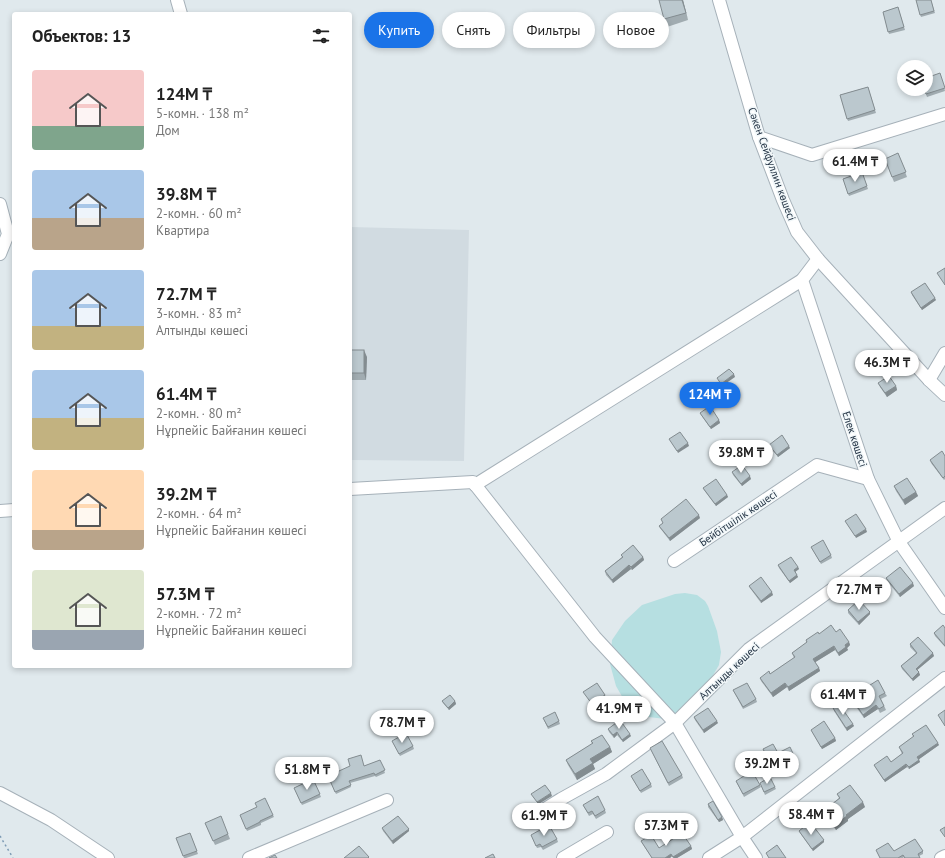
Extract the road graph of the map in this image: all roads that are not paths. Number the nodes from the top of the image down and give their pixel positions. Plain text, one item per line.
1 (177, 0) edge
2 (719, 0) edge
3 (180, 12) edge
4 (945, 114) edge
5 (759, 137) junction
6 (0, 204) edge
7 (0, 254) edge
8 (818, 259) junction
9 (802, 280) junction
10 (945, 353) edge
11 (929, 380) junction
12 (945, 395) edge
13 (868, 479) junction
14 (475, 485) junction
15 (352, 489) edge
16 (945, 508) edge
17 (12, 510) edge
18 (0, 511) edge
19 (899, 542) junction
20 (674, 561) dead end
21 (945, 608) edge
22 (945, 678) edge
23 (674, 723) junction
24 (0, 793) edge
25 (387, 800) dead end
26 (532, 817) dead end
27 (607, 832) dead end
28 (742, 836) junction
29 (945, 856) edge
30 (108, 858) edge
31 (249, 858) edge
32 (563, 858) edge
33 (709, 858) edge
34 (756, 858) edge
35 (941, 858) edge

1 - 3 street
2 - 5 street, Сәкен Сейфуллин көшесі
4 - 5 street
5 - 8 street, Сәкен Сейфуллин көшесі
6 - 7 street
8 - 9 street
8 - 11 street, Сәкен Сейфуллин көшесі
9 - 13 street, Елек көшесі
9 - 14 street
10 - 11 street
11 - 12 street, Сәкен Сейфуллин көшесі
13 - 19 street, Елек көшесі
13 - 20 street, Бейбітшілік көшесі
14 - 15 street
14 - 23 street
16 - 19 street, Алтынды көшесі
17 - 18 street
19 - 21 street, Елек көшесі
19 - 23 street, Алтынды көшесі
22 - 28 street
23 - 26 street, Алтынды көшесі
23 - 28 street
24 - 30 street
25 - 31 street
27 - 32 street
28 - 33 street
28 - 34 street
29 - 35 street

